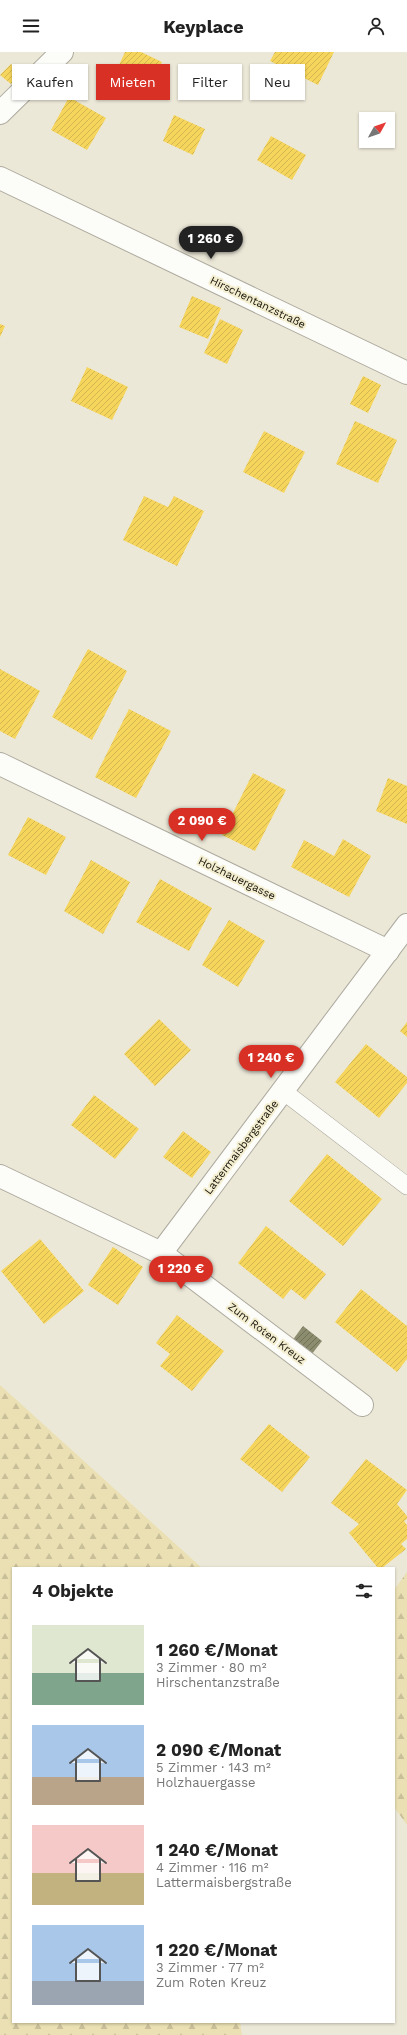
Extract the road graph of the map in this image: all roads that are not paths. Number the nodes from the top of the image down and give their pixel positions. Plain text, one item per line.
1 (62, 52) edge
2 (0, 113) edge
3 (0, 178) edge
4 (407, 373) edge
5 (0, 764) edge
6 (407, 925) edge
7 (388, 951) junction
8 (283, 1091) junction
9 (0, 1176) edge
10 (407, 1186) edge
11 (161, 1253) junction
12 (362, 1405) dead end

1 - 2 street
3 - 4 street, Hirschentanzstraße
5 - 7 street, Holzhauergasse
6 - 7 street, Lattermaisbergstraße
7 - 8 street, Lattermaisbergstraße
8 - 10 lane
8 - 11 street, Lattermaisbergstraße
9 - 11 street, Zum Roten Kreuz
11 - 12 street, Zum Roten Kreuz

